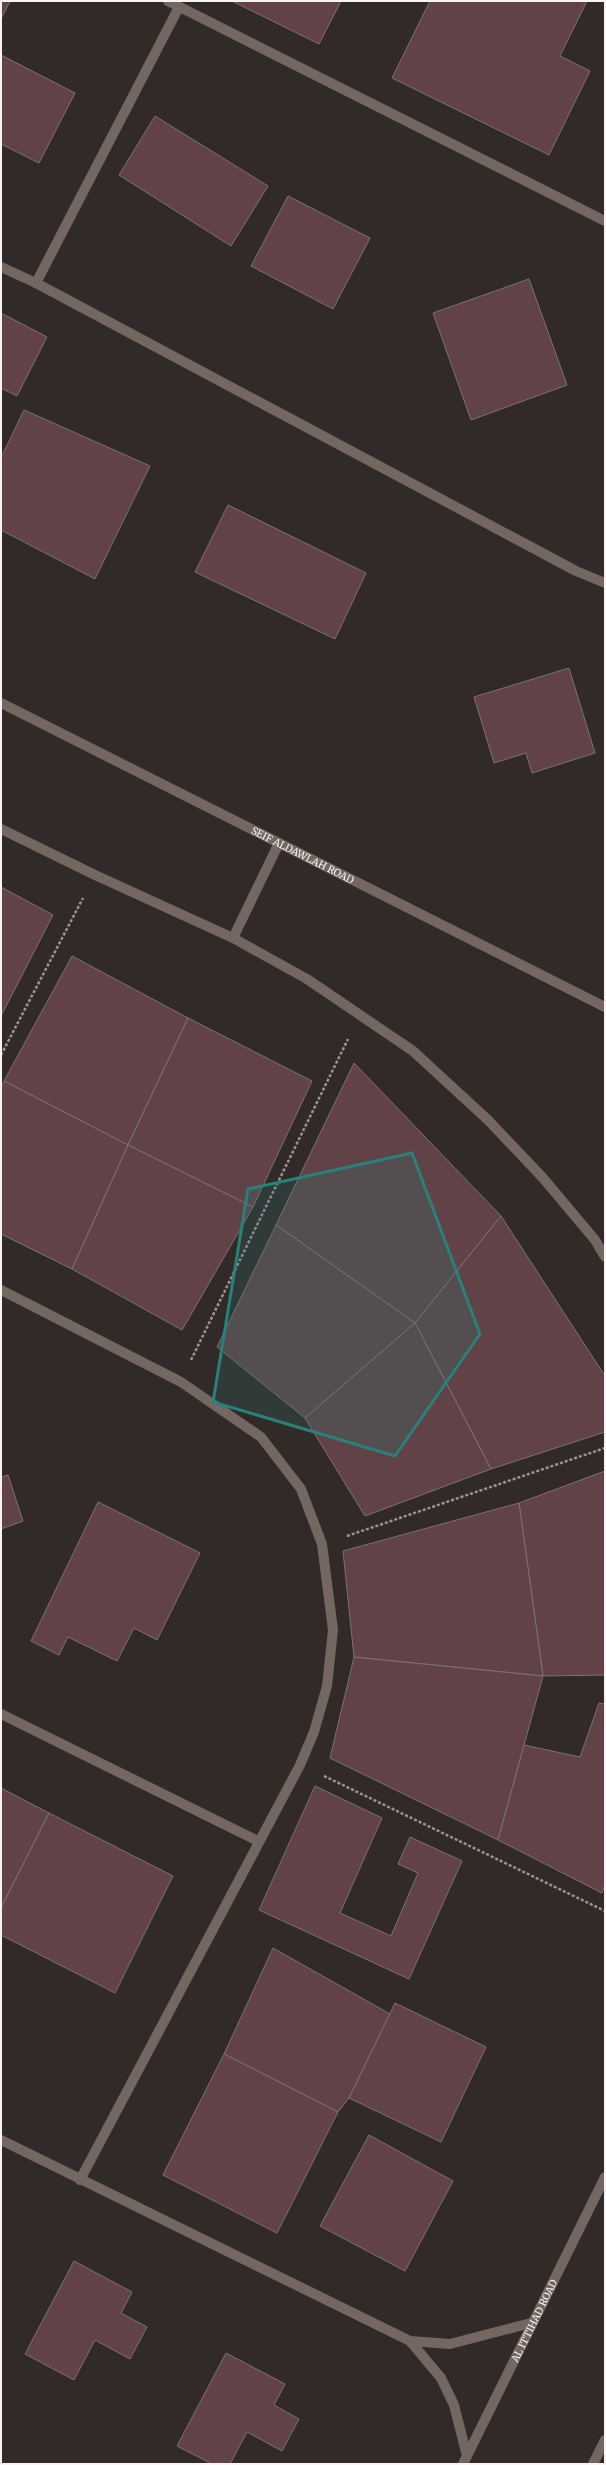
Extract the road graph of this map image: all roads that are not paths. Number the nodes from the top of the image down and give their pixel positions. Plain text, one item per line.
1 (168, 1) edge
2 (179, 7) junction
3 (605, 221) edge
4 (1, 267) edge
5 (36, 283) junction
6 (605, 584) edge
7 (1, 703) edge
8 (1, 829) edge
9 (280, 843) junction
10 (233, 938) junction
11 (605, 1007) edge
12 (605, 1257) edge
13 (1, 1290) edge
14 (1, 1714) edge
15 (258, 1841) junction
16 (1, 2140) edge
17 (605, 2177) edge
18 (80, 2180) junction
19 (531, 2323) junction
20 (410, 2341) junction
21 (605, 2440) edge
22 (465, 2460) edge
23 (593, 2464) edge

1 - 2 street
2 - 3 street
2 - 5 street
4 - 5 street
5 - 6 street
7 - 9 street, SEIF ALDAWLAH ROAD
8 - 10 street
9 - 10 street
9 - 11 street, SEIF ALDAWLAH ROAD
10 - 12 street
13 - 15 street
14 - 15 street
15 - 18 street
16 - 18 street
17 - 19 street, AL ITTIHAD ROAD
18 - 20 street
19 - 20 street
19 - 22 street, AL ITTIHAD ROAD
20 - 22 street
21 - 23 street

